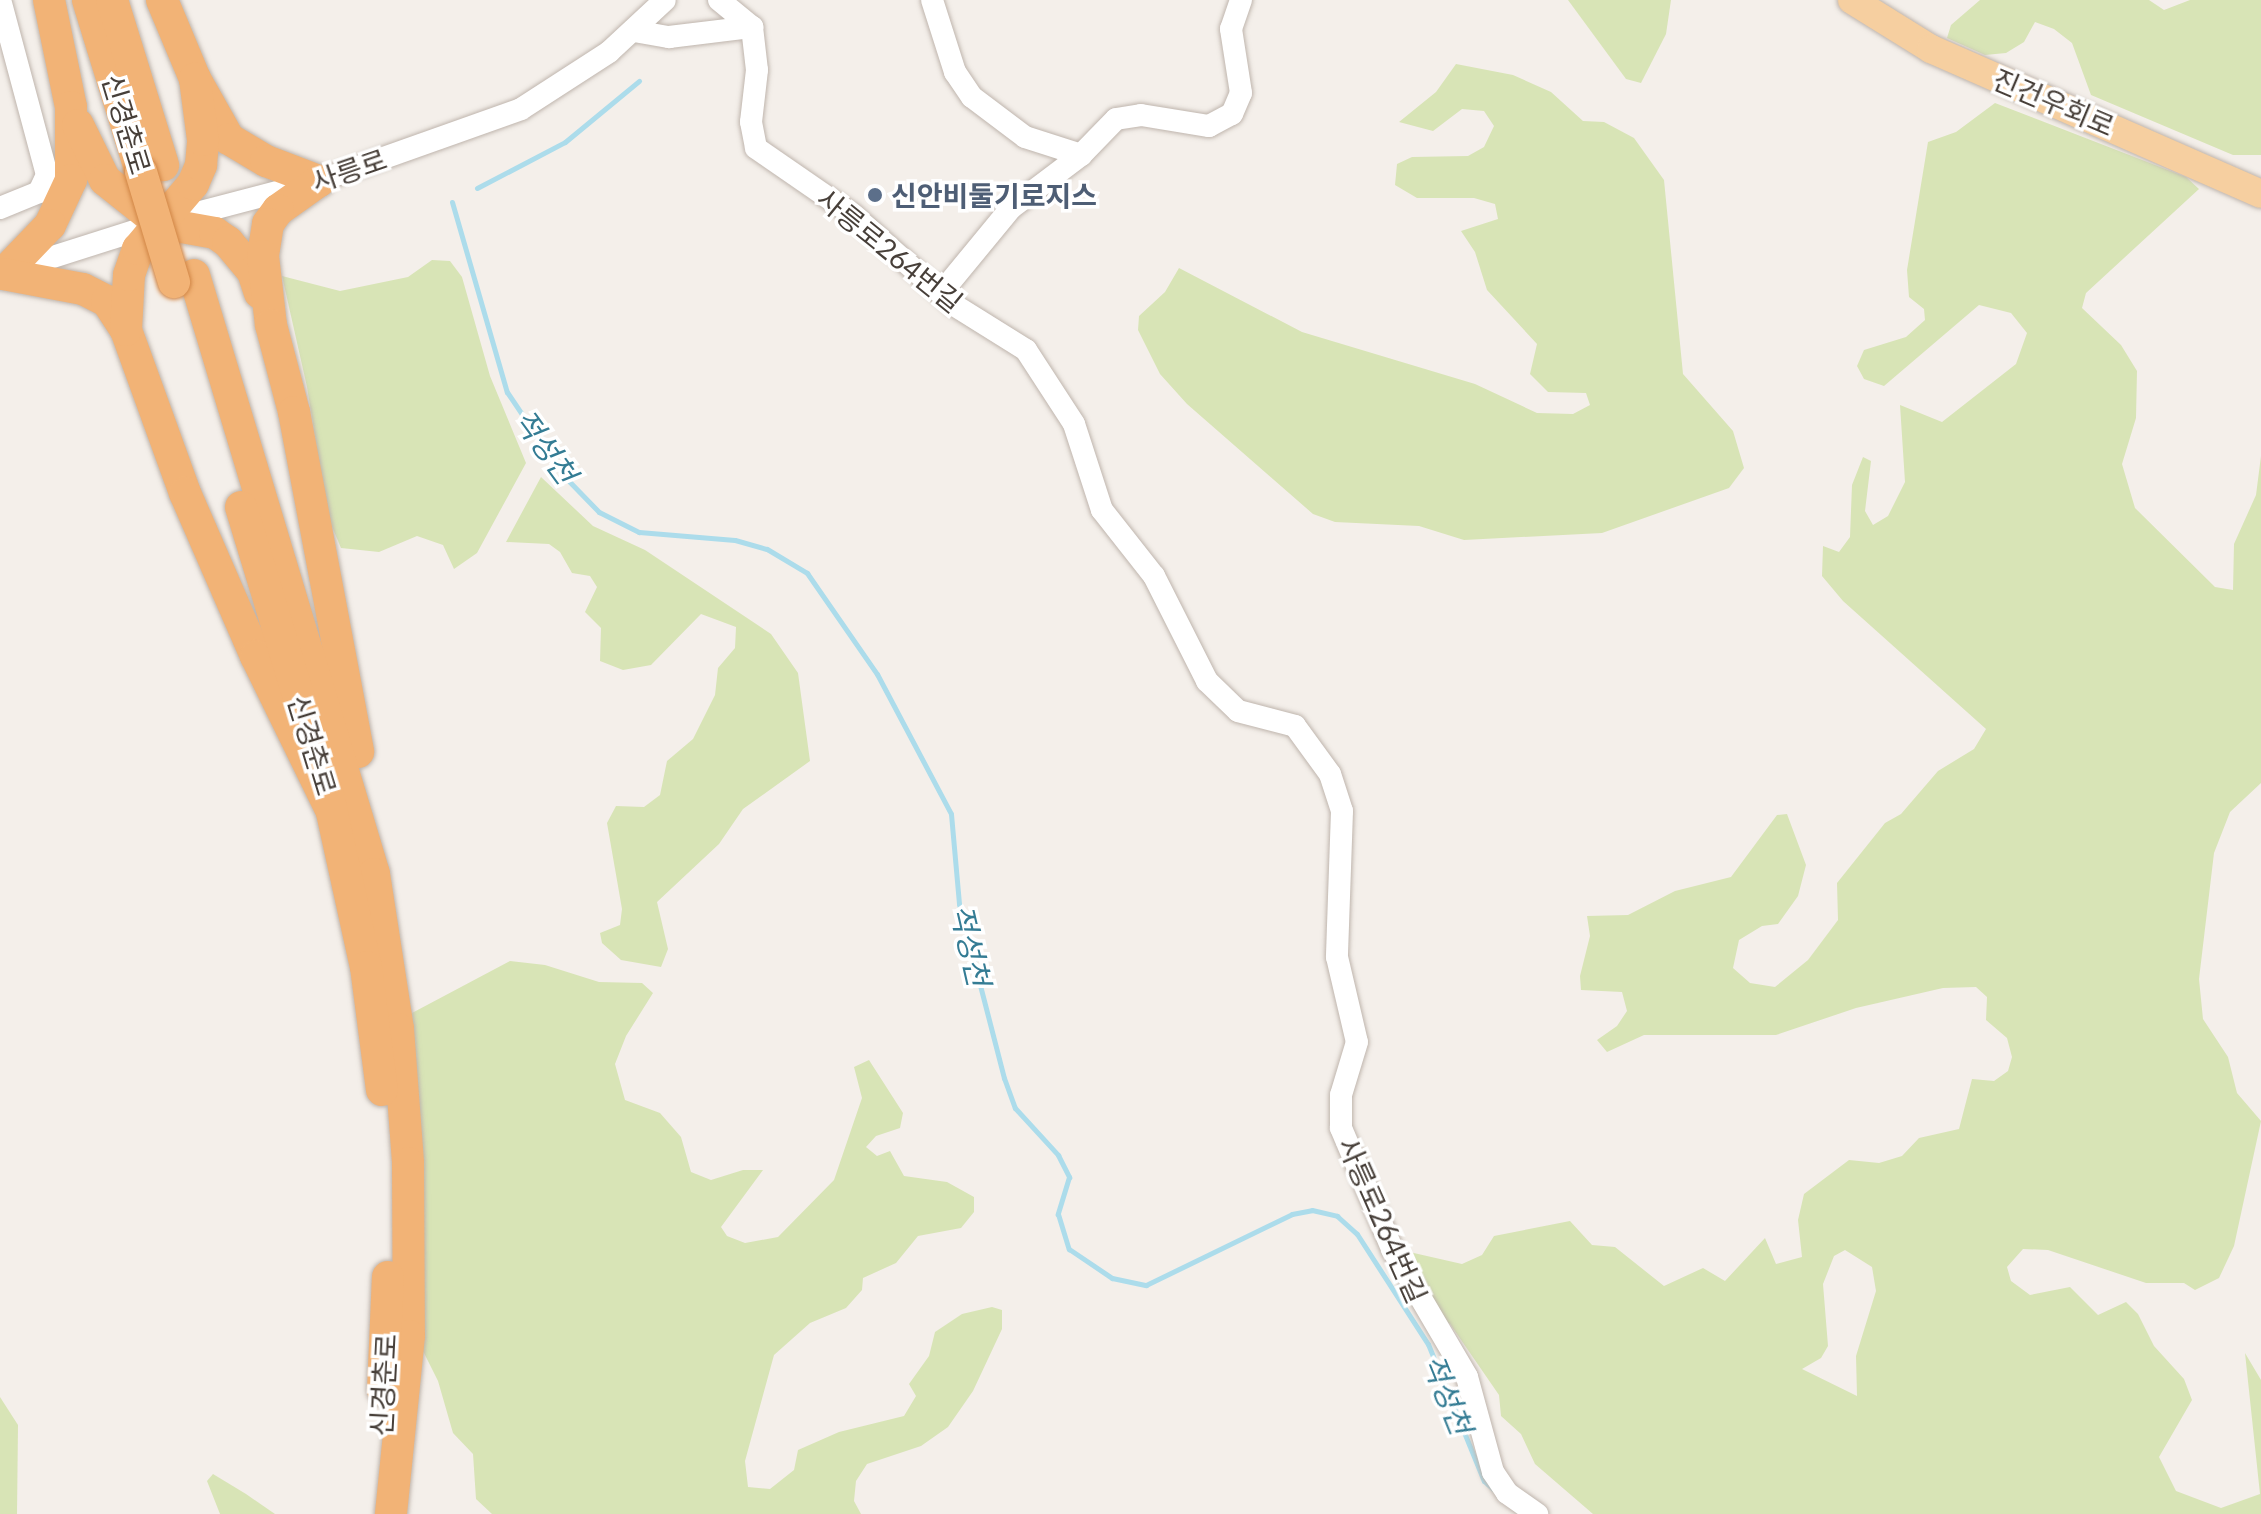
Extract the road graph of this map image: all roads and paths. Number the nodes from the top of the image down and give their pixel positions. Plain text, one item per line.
1 (0, 0) edge
2 (49, 0) edge
3 (88, 0) edge
4 (112, 0) edge
5 (162, 0) edge
6 (665, 0) edge
7 (719, 0) edge
8 (932, 0) edge
9 (1241, 0) edge
10 (1852, 0) edge
11 (752, 27) junction
12 (634, 31) junction
13 (195, 79) junction
14 (71, 107) junction
15 (1081, 155) junction
16 (152, 169) junction
17 (319, 181) junction
18 (2261, 194) edge
19 (0, 208) edge
20 (159, 223) junction
21 (1, 274) edge
22 (184, 278) junction
23 (941, 293) junction
24 (271, 325) junction
25 (126, 330) junction
26 (336, 818) junction
27 (374, 874) junction
28 (371, 1514) edge
29 (391, 1514) edge
30 (1537, 1514) edge

1 - 19 street
2 - 14 highway
3 - 16 highway, 신경춘로
4 - 16 highway, 신경춘로
5 - 13 highway
6 - 12 street, 사릉로
7 - 11 street
8 - 15 street
9 - 15 street
10 - 18 main road, 진건우회로
11 - 12 street
11 - 23 street, 사릉로264번길
12 - 17 street, 사릉로
13 - 17 highway
13 - 20 highway
14 - 20 highway
14 - 21 highway
15 - 23 street
16 - 22 highway, 신경춘로
17 - 20 street, 사릉로
17 - 24 highway
20 - 21 street, 사릉로
20 - 24 highway
20 - 25 highway
21 - 25 highway
22 - 26 highway, 신경춘로
22 - 27 highway, 신경춘로
23 - 30 street, 사릉로264번길
24 - 27 highway
25 - 26 highway
26 - 28 highway, 신경춘로
27 - 29 highway, 신경춘로

